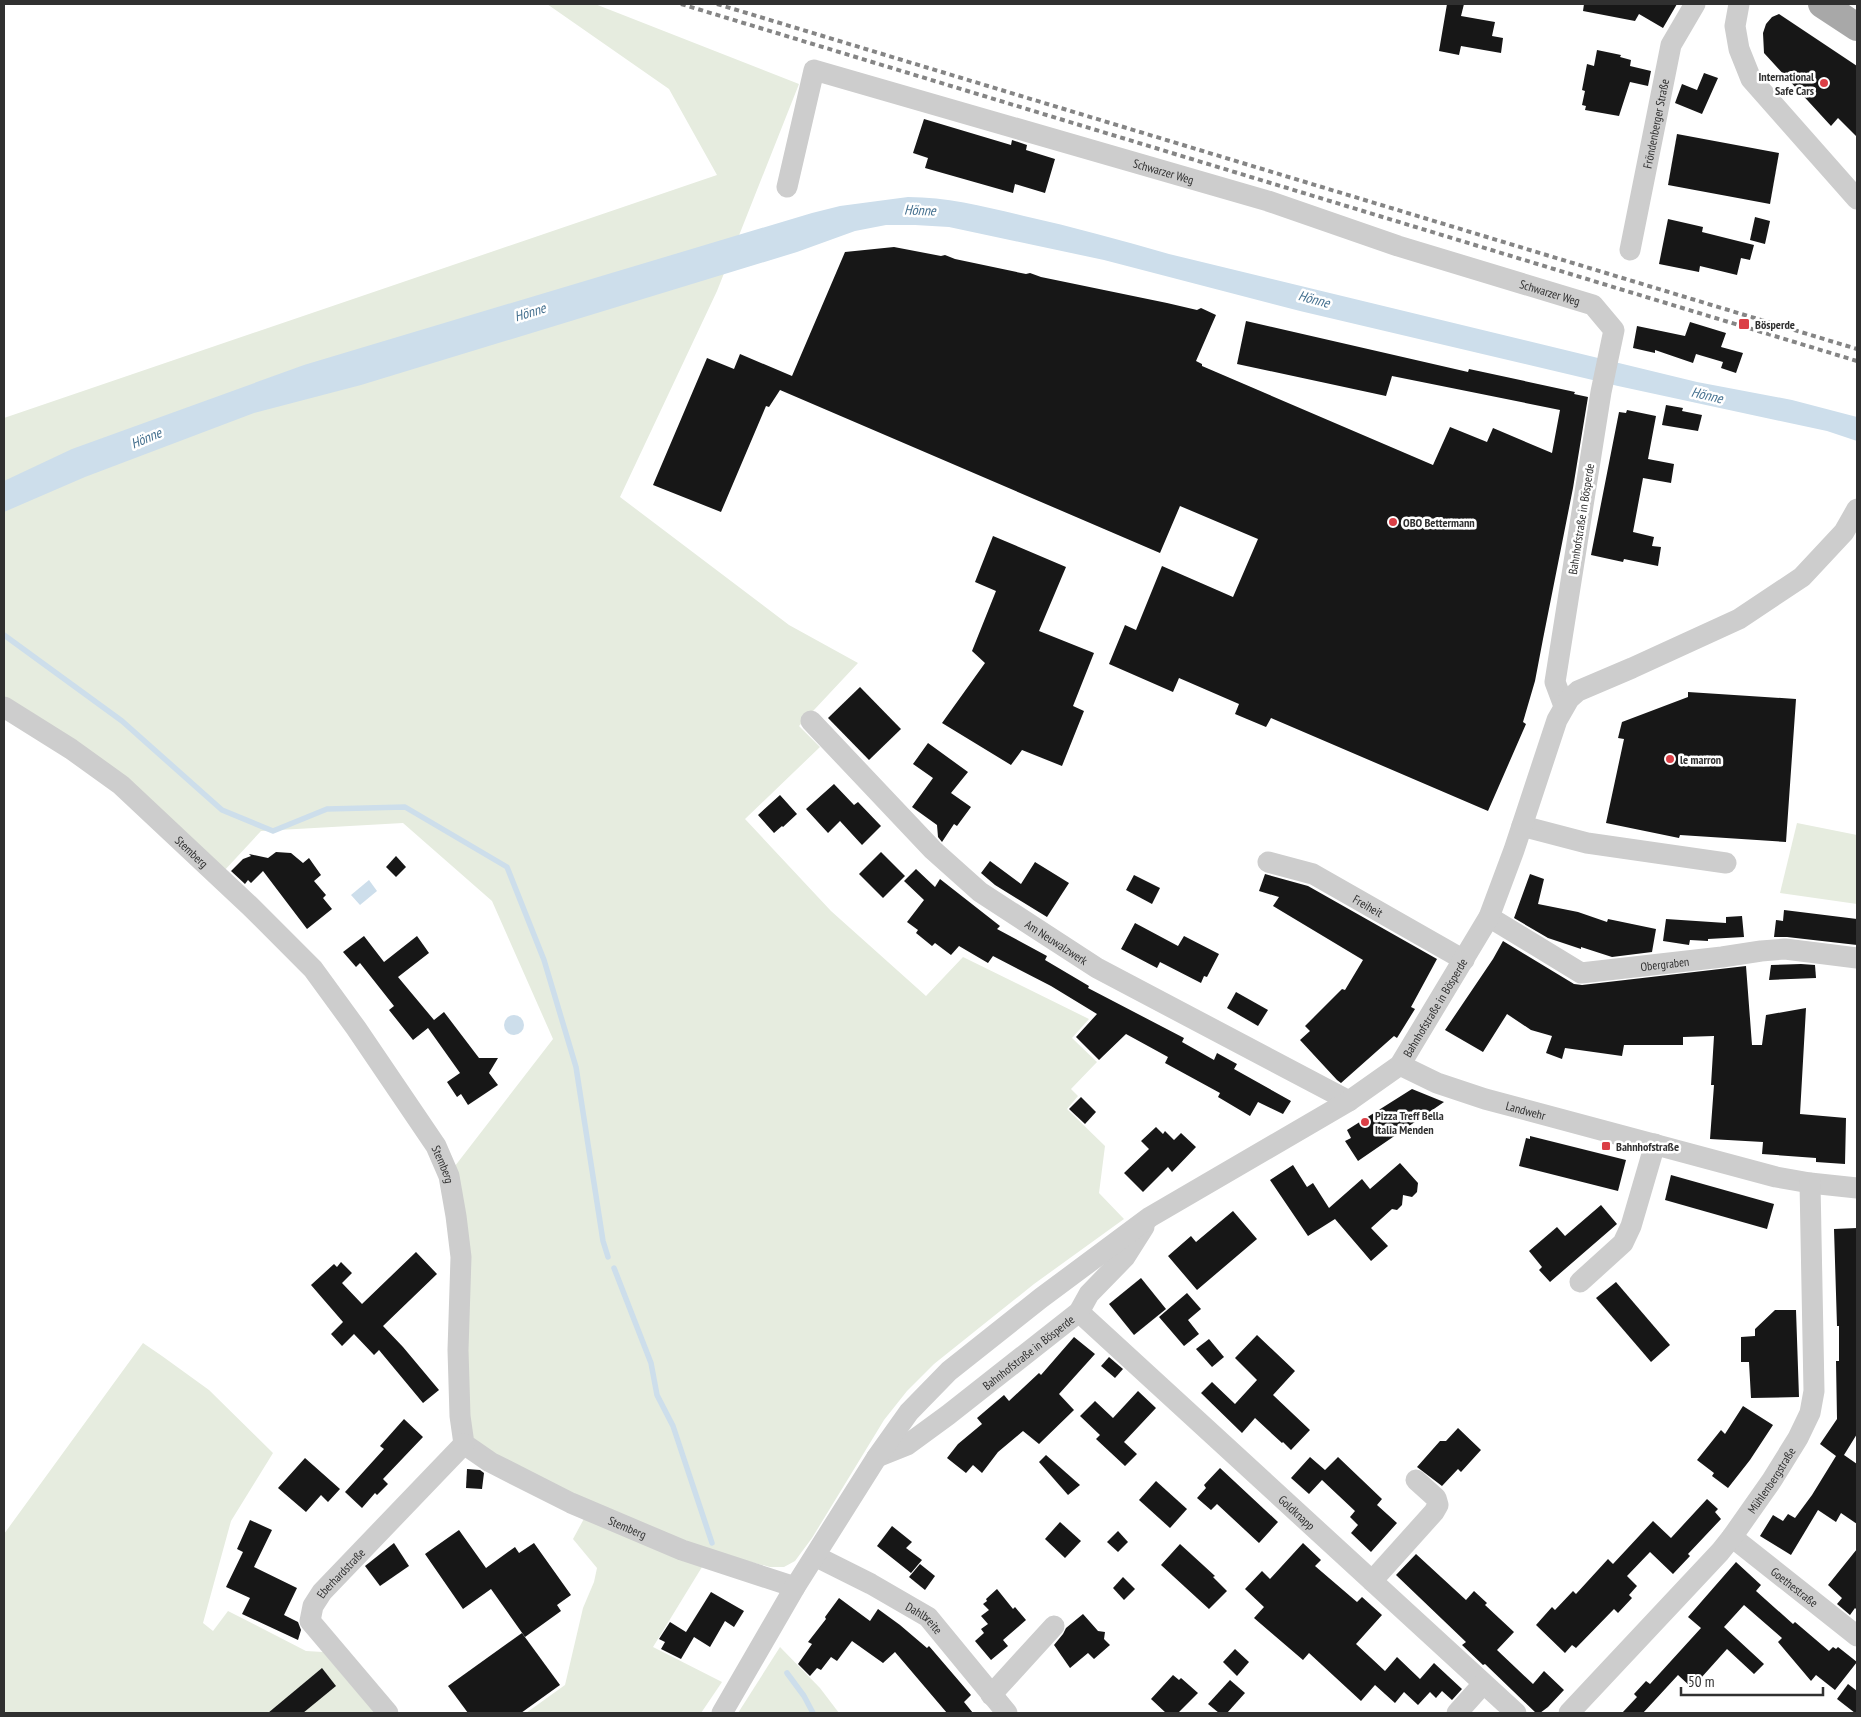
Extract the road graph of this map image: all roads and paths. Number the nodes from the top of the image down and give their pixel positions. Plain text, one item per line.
1 (1696, 4) edge
2 (1739, 4) edge
3 (1822, 4) edge
4 (1857, 26) edge
5 (787, 187) dead end
6 (1857, 200) edge
7 (1630, 250) dead end
8 (1614, 330) joint
9 (1857, 509) edge
10 (1564, 706) junction
11 (4, 707) edge
12 (811, 721) dead end
13 (1522, 826) junction
14 (1268, 862) dead end
15 (1726, 863) dead end
16 (1489, 917) junction
17 (1857, 958) edge
18 (1464, 960) junction
19 (1400, 1065) junction
20 (1349, 1101) junction
21 (1655, 1144) junction
22 (1810, 1183) junction
23 (1857, 1188) edge
24 (1150, 1217) junction
25 (1580, 1282) dead end
26 (1079, 1312) junction
27 (464, 1444) junction
28 (877, 1457) junction
29 (1416, 1480) dead end
30 (1732, 1537) junction
31 (816, 1556) junction
32 (1372, 1581) junction
33 (795, 1587) junction
34 (1054, 1626) dead end
35 (1857, 1636) edge
36 (1483, 1684) junction
37 (991, 1695) junction
38 (388, 1713) edge
39 (722, 1713) edge
40 (1007, 1713) edge
41 (1457, 1713) edge
42 (1516, 1713) edge
43 (1569, 1713) edge

1 - 7 street, Fröndenberger Straße
2 - 6 street
3 - 4 main road
5 - 8 street, Schwarzer Weg
8 - 10 street, Bahnhofstraße in Bösperde
9 - 10 street, Bahnhofstraße in Bösperde
10 - 13 street, Bahnhofstraße in Bösperde
11 - 27 street, Stemberg
12 - 20 street, Am Neuwalzwerk
13 - 15 street
13 - 16 street, Bahnhofstraße in Bösperde
14 - 18 street, Freiheit
16 - 17 street, Obergraben
16 - 18 street, Bahnhofstraße in Bösperde
18 - 19 street, Bahnhofstraße in Bösperde
19 - 20 street, Bahnhofstraße in Bösperde
19 - 21 street, Landwehr
20 - 24 street, Bahnhofstraße in Bösperde
21 - 22 street, Landwehr
21 - 25 street
22 - 23 street, Landwehr
22 - 30 street, Mühlenbergstraße
24 - 26 street, Bahnhofstraße in Bösperde
24 - 28 street, Bahnhofstraße in Bösperde
26 - 28 street, Bahnhofstraße in Bösperde
26 - 32 street, Goldknapp
27 - 33 street, Stemberg
27 - 38 street, Eberhardstraße
28 - 31 street, Bahnhofstraße in Bösperde
29 - 32 street
30 - 35 street, Goethestraße
30 - 43 street, Mühlenbergstraße
31 - 33 street, Bahnhofstraße in Bösperde
31 - 37 street, Dahlbreite
32 - 36 street, Goldknapp
33 - 39 street, Bahnhofstraße in Bösperde
34 - 37 street
36 - 41 street
36 - 42 street, Goldknapp
37 - 40 street, Dahlbreite

